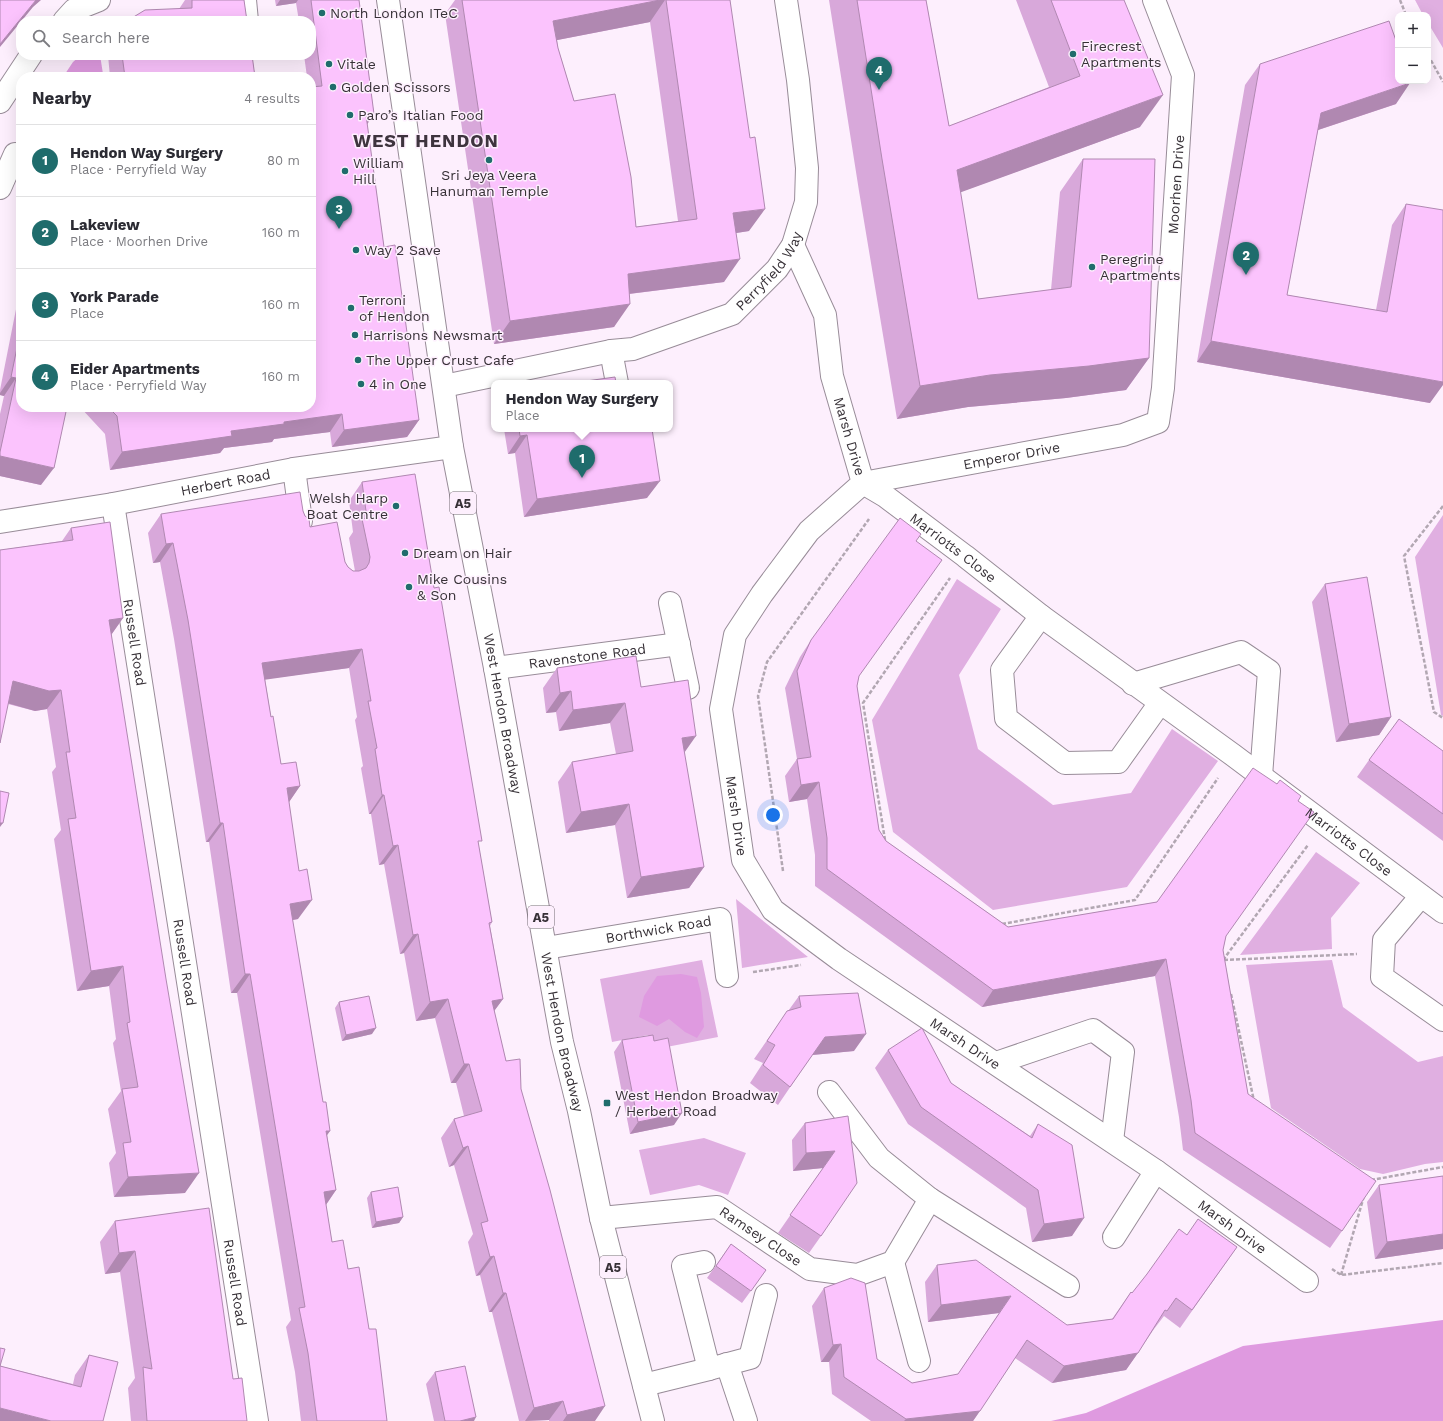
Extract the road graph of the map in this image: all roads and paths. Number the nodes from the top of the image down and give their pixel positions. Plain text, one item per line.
1 (99, 0) edge
2 (245, 0) edge
3 (388, 0) edge
4 (786, 0) edge
5 (1154, 0) edge
6 (1400, 0) edge
7 (1405, 12) edge
8 (69, 16) edge
9 (247, 16) edge
10 (28, 60) edge
11 (1431, 60) edge
12 (20, 72) edge
13 (16, 78) edge
14 (1443, 82) edge
15 (0, 102) edge
16 (15, 154) dead end
17 (0, 188) edge
18 (793, 245) junction
19 (612, 351) junction
20 (617, 380) edge
21 (444, 386) junction
22 (1158, 422) joint
23 (452, 447) junction
24 (294, 469) junction
25 (863, 483) junction
26 (885, 496) junction
27 (113, 504) junction
28 (1443, 506) edge
29 (0, 522) edge
30 (321, 525) edge
31 (965, 556) junction
32 (670, 603) dead end
33 (1041, 616) junction
34 (679, 644) junction
35 (495, 668) junction
36 (1133, 684) junction
37 (688, 688) edge
38 (1160, 703) junction
39 (1443, 718) edge
40 (1233, 756) junction
41 (1261, 776) junction
42 (1324, 823) junction
43 (885, 841) edge
44 (1421, 896) junction
45 (774, 910) junction
46 (1443, 912) edge
47 (1001, 924) edge
48 (546, 948) junction
49 (1383, 953) junction
50 (839, 959) junction
51 (1223, 960) junction
52 (1225, 967) edge
53 (727, 976) joint
54 (1230, 991) edge
55 (1443, 1020) edge
56 (996, 1064) junction
57 (829, 1092) dead end
58 (1255, 1107) edge
59 (1112, 1141) junction
60 (1443, 1167) edge
61 (1156, 1170) junction
62 (1369, 1180) edge
63 (1365, 1195) edge
64 (930, 1198) junction
65 (601, 1218) junction
66 (1114, 1238) dead end
67 (704, 1262) dead end
68 (893, 1262) junction
69 (1443, 1263) edge
70 (1328, 1266) dead end
71 (1341, 1275) junction
72 (1307, 1281) dead end
73 (1068, 1286) dead end
74 (766, 1295) dead end
75 (919, 1361) dead end
76 (718, 1366) junction
77 (644, 1385) junction
78 (257, 1421) edge
79 (653, 1421) edge
80 (746, 1421) edge

1 - 8 street
2 - 9 street
3 - 21 street, West Hendon Broadway / A5
4 - 18 street, Perryfield Way
5 - 22 street, Moorhen Drive
6 - 7 path
10 - 12 street
11 - 14 path
13 - 15 street
16 - 17 street
18 - 19 street, Perryfield Way
18 - 25 street, Marsh Drive
19 - 20 street
19 - 21 street, Perryfield Way
21 - 23 street, West Hendon Broadway / A5
22 - 25 street, Emperor Drive
23 - 24 street, Herbert Road
23 - 35 street, West Hendon Broadway / A5
24 - 27 street, Herbert Road
24 - 30 street
25 - 26 street, Marriotts Close
25 - 45 street, Marsh Drive
26 - 31 street, Marriotts Close
26 - 45 path
27 - 29 street, Herbert Road
27 - 78 street, Russell Road
28 - 39 path
31 - 33 street, Marriotts Close
31 - 43 path
32 - 34 street
33 - 36 street, Marriotts Close
33 - 38 street
34 - 35 street, Ravenstone Road
34 - 37 street
35 - 48 street, West Hendon Broadway / A5
36 - 38 street, Marriotts Close
36 - 41 street
38 - 40 street, Marriotts Close
40 - 41 street, Marriotts Close
40 - 47 path
41 - 42 street, Marriotts Close
42 - 44 street, Marriotts Close
42 - 51 path
44 - 46 street, Marriotts Close
44 - 49 street
45 - 50 street, Marsh Drive
48 - 53 street, Borthwick Road
48 - 65 street, West Hendon Broadway / A5
49 - 51 path
49 - 55 street
50 - 53 path
50 - 56 street, Marsh Drive
51 - 52 path
54 - 58 path
56 - 59 street, Marsh Drive
56 - 59 street
57 - 64 street
59 - 61 street, Marsh Drive
60 - 62 path
61 - 66 street
61 - 72 street, Marsh Drive
63 - 71 path
64 - 68 street
64 - 73 street
65 - 68 street, Ramsey Close
65 - 77 street, West Hendon Broadway / A5
67 - 76 street
68 - 75 street
69 - 71 path
70 - 71 path
74 - 76 street
76 - 77 street
76 - 80 street
77 - 79 street, West Hendon Broadway / A5

